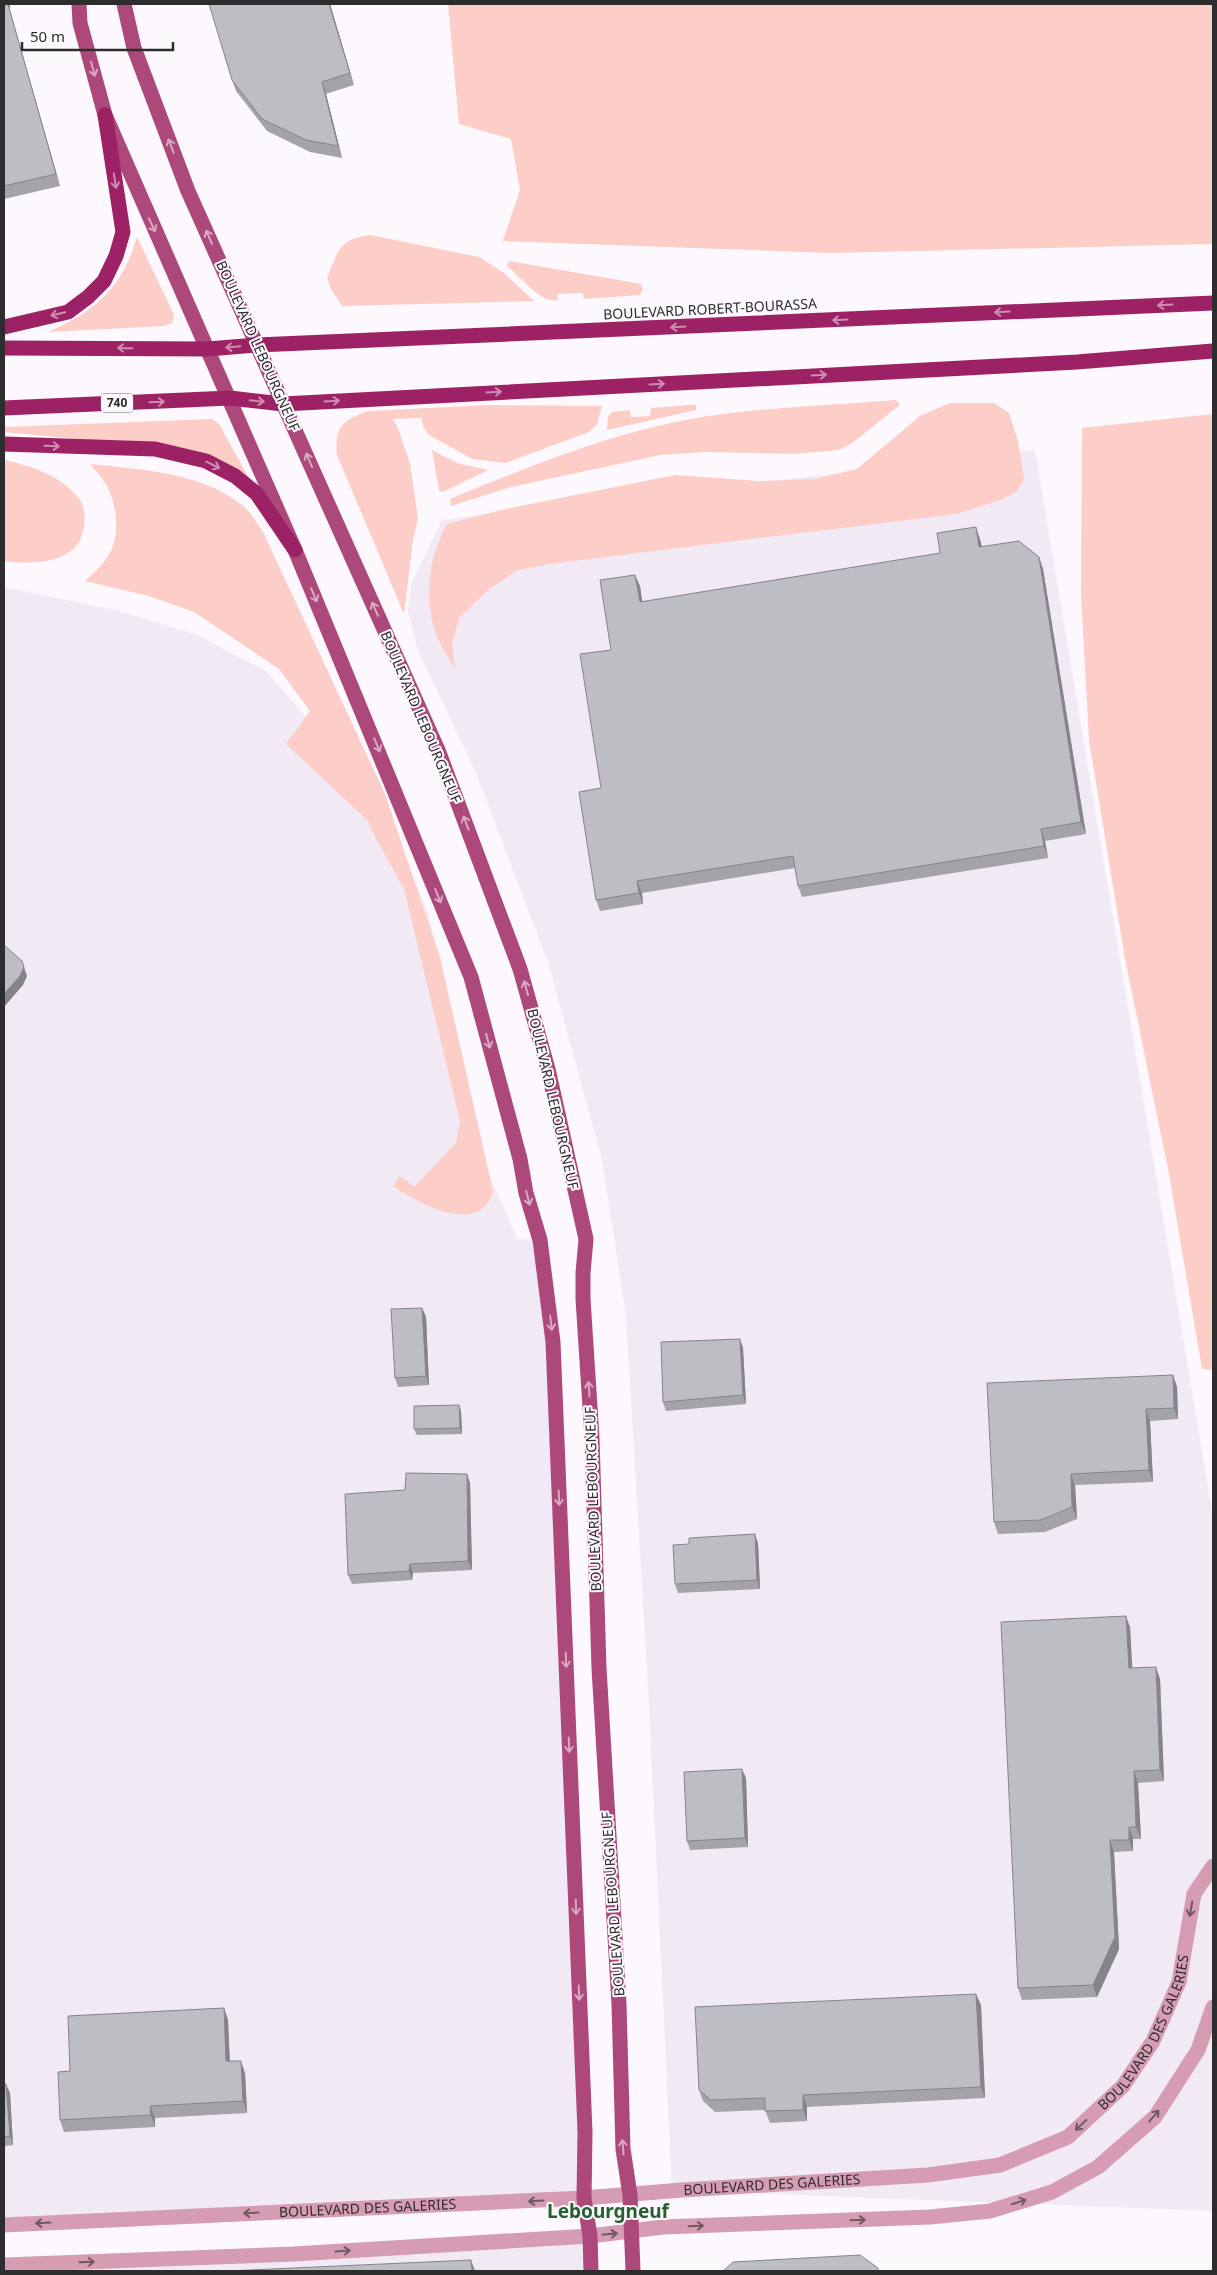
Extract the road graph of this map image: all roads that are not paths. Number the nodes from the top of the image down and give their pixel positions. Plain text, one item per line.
1 (79, 4) edge
2 (124, 4) edge
3 (105, 116) junction
4 (1213, 303) edge
5 (4, 327) edge
6 (258, 345) junction
7 (4, 348) edge
8 (208, 349) junction
9 (1213, 351) edge
10 (230, 398) junction
11 (283, 404) junction
12 (4, 408) edge
13 (4, 444) edge
14 (295, 550) junction
15 (1213, 1866) edge
16 (1213, 2007) edge
17 (630, 2195) junction
18 (584, 2198) junction
19 (4, 2224) edge
20 (630, 2232) junction
21 (590, 2236) junction
22 (4, 2265) edge
23 (591, 2271) edge
24 (633, 2271) edge

1 -> 3 main road
6 -> 2 main road, BOULEVARD LEBOURGNEUF
3 -> 5 highway
3 -> 8 main road
4 -> 6 highway, BOULEVARD ROBERT-BOURASSA
6 -> 8 highway, BOULEVARD ROBERT-BOURASSA
6 - 11 main road, BOULEVARD LEBOURGNEUF
8 -> 7 highway, BOULEVARD ROBERT-BOURASSA
8 - 10 main road
11 -> 9 highway
10 -> 11 highway
12 -> 10 highway, 740
10 - 14 main road
17 -> 11 main road, BOULEVARD LEBOURGNEUF
13 -> 14 highway
14 -> 18 main road
15 -> 17 street, BOULEVARD DES GALERIES
20 -> 16 street
17 - 18 street, BOULEVARD DES GALERIES
17 - 20 main road, BOULEVARD LEBOURGNEUF
18 -> 19 street, BOULEVARD DES GALERIES
18 - 21 main road
21 -> 20 street
20 - 24 main road, BOULEVARD LEBOURGNEUF
22 -> 21 street
21 - 23 main road

